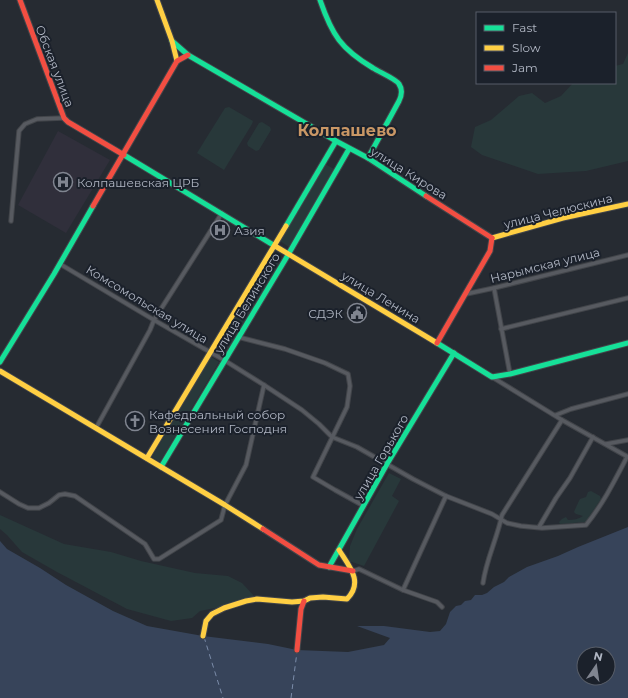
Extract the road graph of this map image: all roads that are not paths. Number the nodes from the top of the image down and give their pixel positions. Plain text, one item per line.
1 (20, 0) edge
2 (157, 0) edge
3 (320, 0) edge
4 (172, 41) junction
5 (188, 55) junction
6 (177, 61) junction
7 (64, 118) junction
8 (336, 141) junction
9 (349, 149) junction
10 (124, 154) junction
11 (368, 158) junction
12 (628, 204) edge
13 (222, 213) junction
14 (10, 221) dead end
15 (492, 238) junction
16 (275, 245) junction
17 (289, 253) junction
18 (628, 255) edge
19 (60, 264) junction
20 (494, 288) junction
21 (466, 294) junction
22 (628, 298) edge
23 (154, 320) junction
24 (501, 329) junction
25 (238, 337) junction
26 (437, 343) junction
27 (628, 343) edge
28 (210, 352) junction
29 (454, 353) junction
30 (224, 360) junction
31 (0, 362) edge
32 (0, 371) edge
33 (510, 374) junction
34 (492, 377) junction
35 (264, 385) junction
36 (628, 394) edge
37 (556, 415) junction
38 (562, 420) junction
39 (96, 428) junction
40 (332, 437) junction
41 (593, 437) junction
42 (628, 440) edge
43 (606, 444) junction
44 (627, 457) edge
45 (146, 458) junction
46 (387, 464) junction
47 (161, 467) junction
48 (0, 492) edge
49 (446, 496) junction
50 (225, 505) junction
51 (364, 506) junction
52 (501, 520) junction
53 (539, 527) junction
54 (339, 550) junction
55 (328, 567) junction
56 (353, 571) junction
57 (483, 583) dead end
58 (403, 590) junction
59 (304, 601) junction
60 (442, 607) dead end
61 (203, 636) dead end
62 (298, 650) dead end

1 - 7 street, Обская улица
2 - 4 street
3 - 11 street
4 - 5 street, улица Кирова
4 - 6 street
5 - 6 street
5 - 8 street, улица Кирова
6 - 10 street
7 - 10 street, Обская улица
7 - 14 street
8 - 9 street, улица Кирова
8 - 16 street, улица Белинского
9 - 11 street, улица Кирова
9 - 17 street, улица Белинского
10 - 13 street, улица Ленина
10 - 19 street
11 - 15 street, улица Кирова
12 - 15 street, улица Челюскина
13 - 16 street, улица Ленина
13 - 23 street
15 - 21 street
16 - 17 street, улица Ленина
16 - 28 street, улица Белинского
17 - 25 street, улица Белинского
17 - 26 street, улица Ленина
18 - 20 street, Нарымская улица
19 - 23 street, Комсомольская улица
19 - 31 street
20 - 21 street, Нарымская улица
20 - 24 street
21 - 26 street
22 - 24 street
23 - 28 street, Комсомольская улица
23 - 39 street
24 - 33 street
25 - 30 street, улица Белинского
25 - 40 street
26 - 29 street, улица Ленина
27 - 33 street
28 - 30 street, Комсомольская улица
28 - 45 street, улица Белинского
29 - 34 street, улица Ленина
29 - 46 street, улица Горького
30 - 35 street, Комсомольская улица
30 - 47 street, улица Белинского
32 - 39 street
33 - 34 street
34 - 37 street, улица Ленина
35 - 40 street, Комсомольская улица
35 - 50 street
36 - 37 street
37 - 38 street, улица Ленина
38 - 41 street, улица Ленина
38 - 52 street
39 - 45 street
40 - 46 street, Комсомольская улица
40 - 51 street
41 - 43 street, улица Ленина
41 - 53 street
42 - 43 street
43 - 44 street, улица Ленина
44 - 53 street, Комсомольская улица
45 - 47 street
46 - 49 street, Комсомольская улица
46 - 51 street, улица Горького
47 - 50 street
48 - 50 street
49 - 52 street, Комсомольская улица
49 - 58 street
50 - 55 street
51 - 54 street, улица Горького
52 - 53 street, Комсомольская улица
52 - 57 street
54 - 55 street, улица Горького
54 - 56 street
55 - 56 street
56 - 58 street
56 - 59 street
58 - 60 street
59 - 61 street
59 - 62 street

